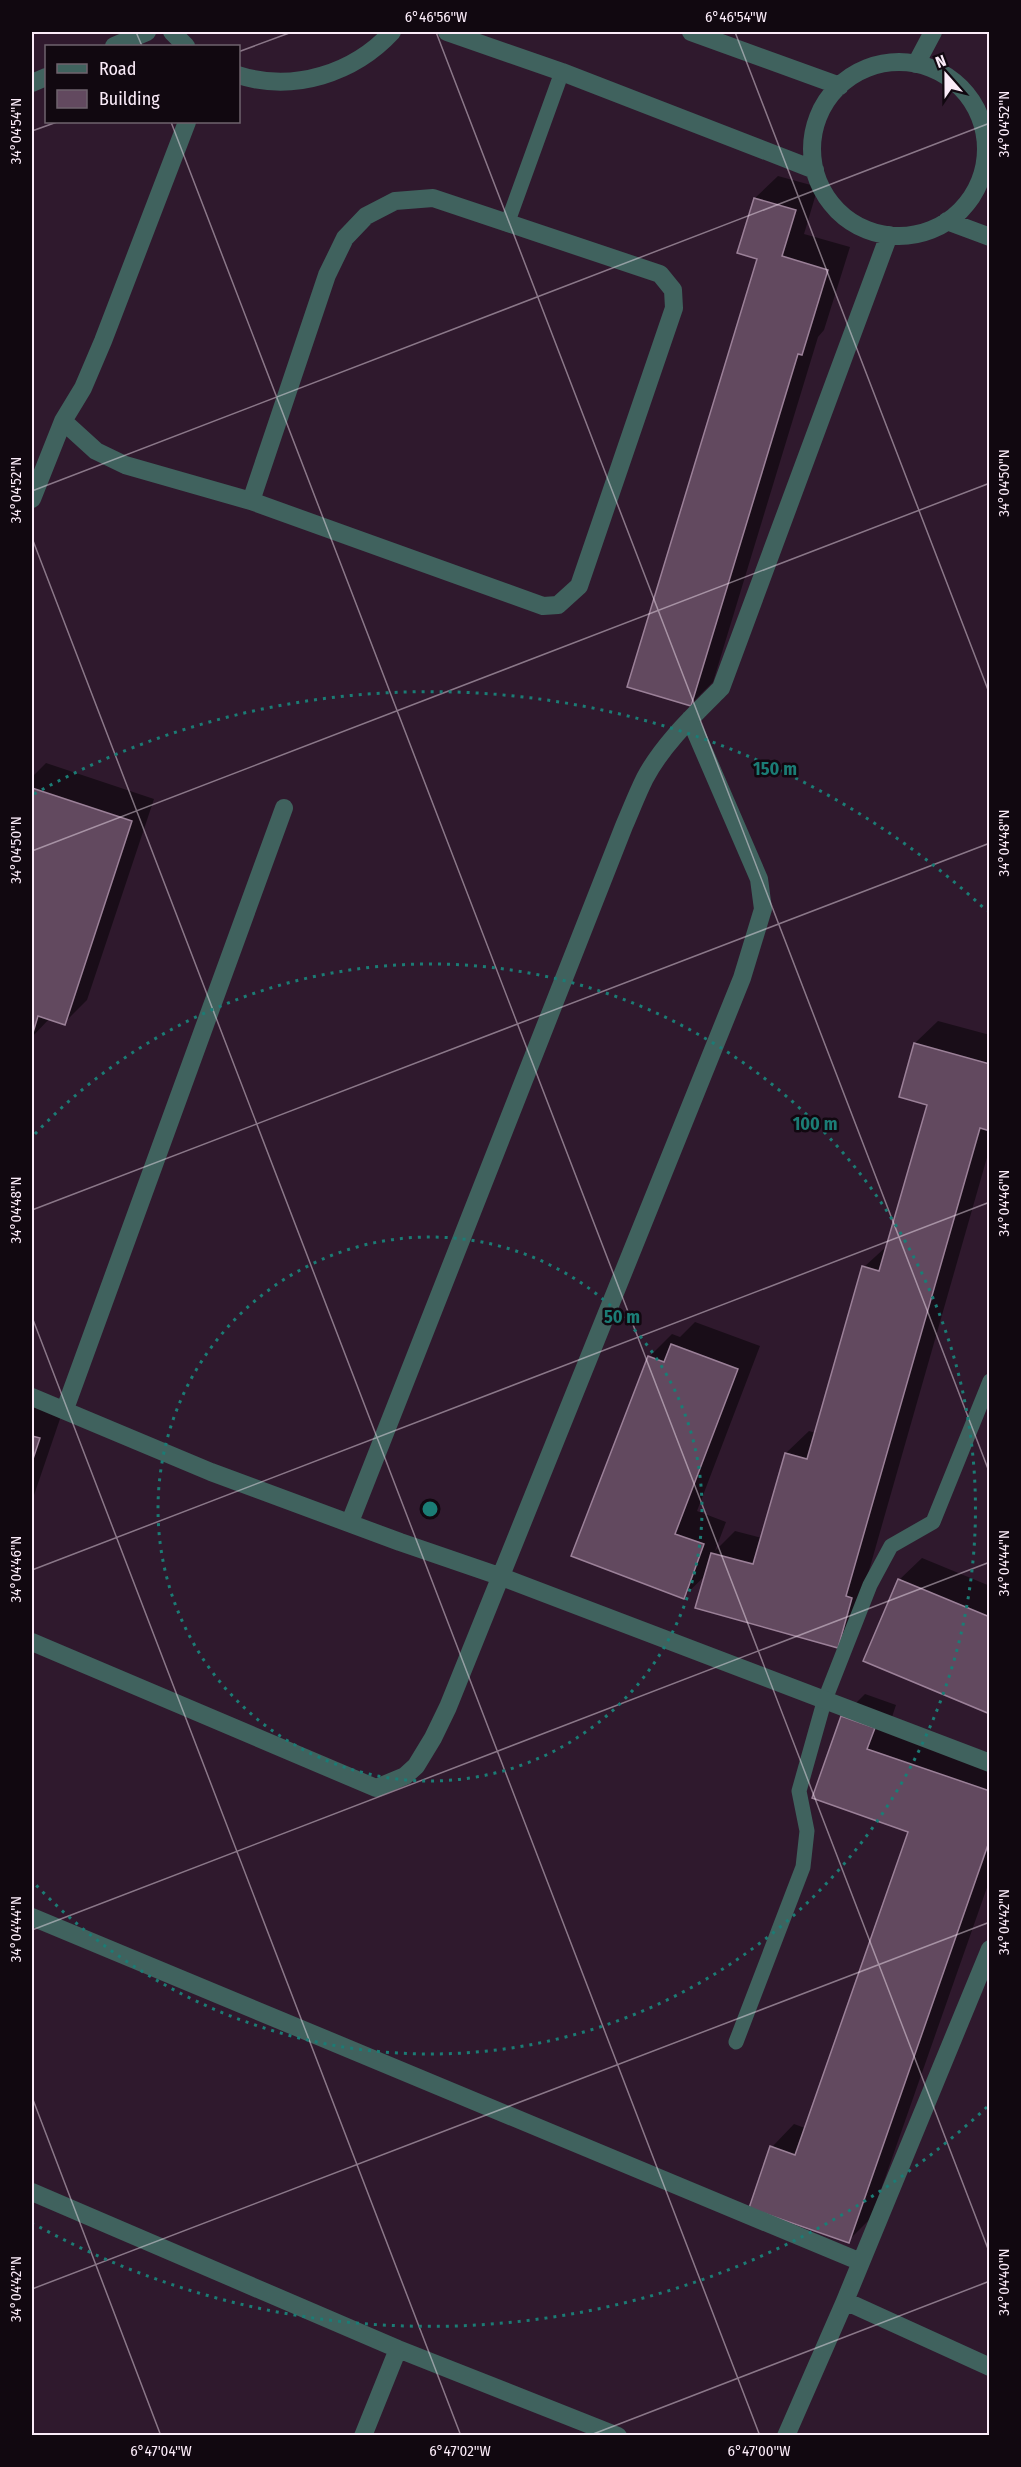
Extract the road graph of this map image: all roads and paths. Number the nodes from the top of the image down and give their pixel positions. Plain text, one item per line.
1 (147, 32) edge
2 (172, 32) edge
3 (392, 32) edge
4 (447, 32) edge
5 (692, 32) edge
6 (933, 32) edge
7 (116, 45) edge
8 (185, 45) edge
9 (916, 64) junction
10 (562, 72) junction
11 (240, 75) edge
12 (840, 86) junction
13 (187, 123) edge
14 (988, 154) edge
15 (815, 170) junction
16 (947, 221) junction
17 (507, 224) junction
18 (889, 235) junction
19 (990, 237) edge
20 (63, 421) junction
21 (32, 499) edge
22 (251, 501) junction
23 (690, 719) junction
24 (285, 808) dead end
25 (990, 1382) edge
26 (32, 1396) edge
27 (65, 1409) junction
28 (350, 1522) junction
29 (502, 1577) junction
30 (32, 1642) edge
31 (824, 1702) junction
32 (990, 1763) edge
33 (32, 1917) edge
34 (990, 1949) edge
35 (736, 2042) dead end
36 (32, 2192) edge
37 (861, 2262) junction
38 (845, 2301) junction
39 (398, 2349) junction
40 (990, 2367) edge
41 (363, 2436) edge
42 (618, 2436) edge
43 (786, 2436) edge

1 - 7 street
2 - 8 street
3 - 11 street
4 - 10 street
5 - 12 street
6 - 9 street
9 - 12 street
9 - 14 street
10 - 15 street
10 - 17 lane
12 - 15 street
13 - 20 street
14 - 16 street
15 - 18 street
16 - 18 street
16 - 19 street
17 - 22 street
17 - 22 street
18 - 23 street
20 - 21 street
20 - 22 street
23 - 28 street
23 - 29 street
24 - 27 street
25 - 31 lane
26 - 27 street
27 - 28 street
28 - 29 street
29 - 30 street
29 - 31 street
31 - 32 street
31 - 35 lane
33 - 37 street
34 - 37 street
36 - 39 street
37 - 38 street
38 - 40 street
38 - 43 street
39 - 41 street
39 - 42 street

